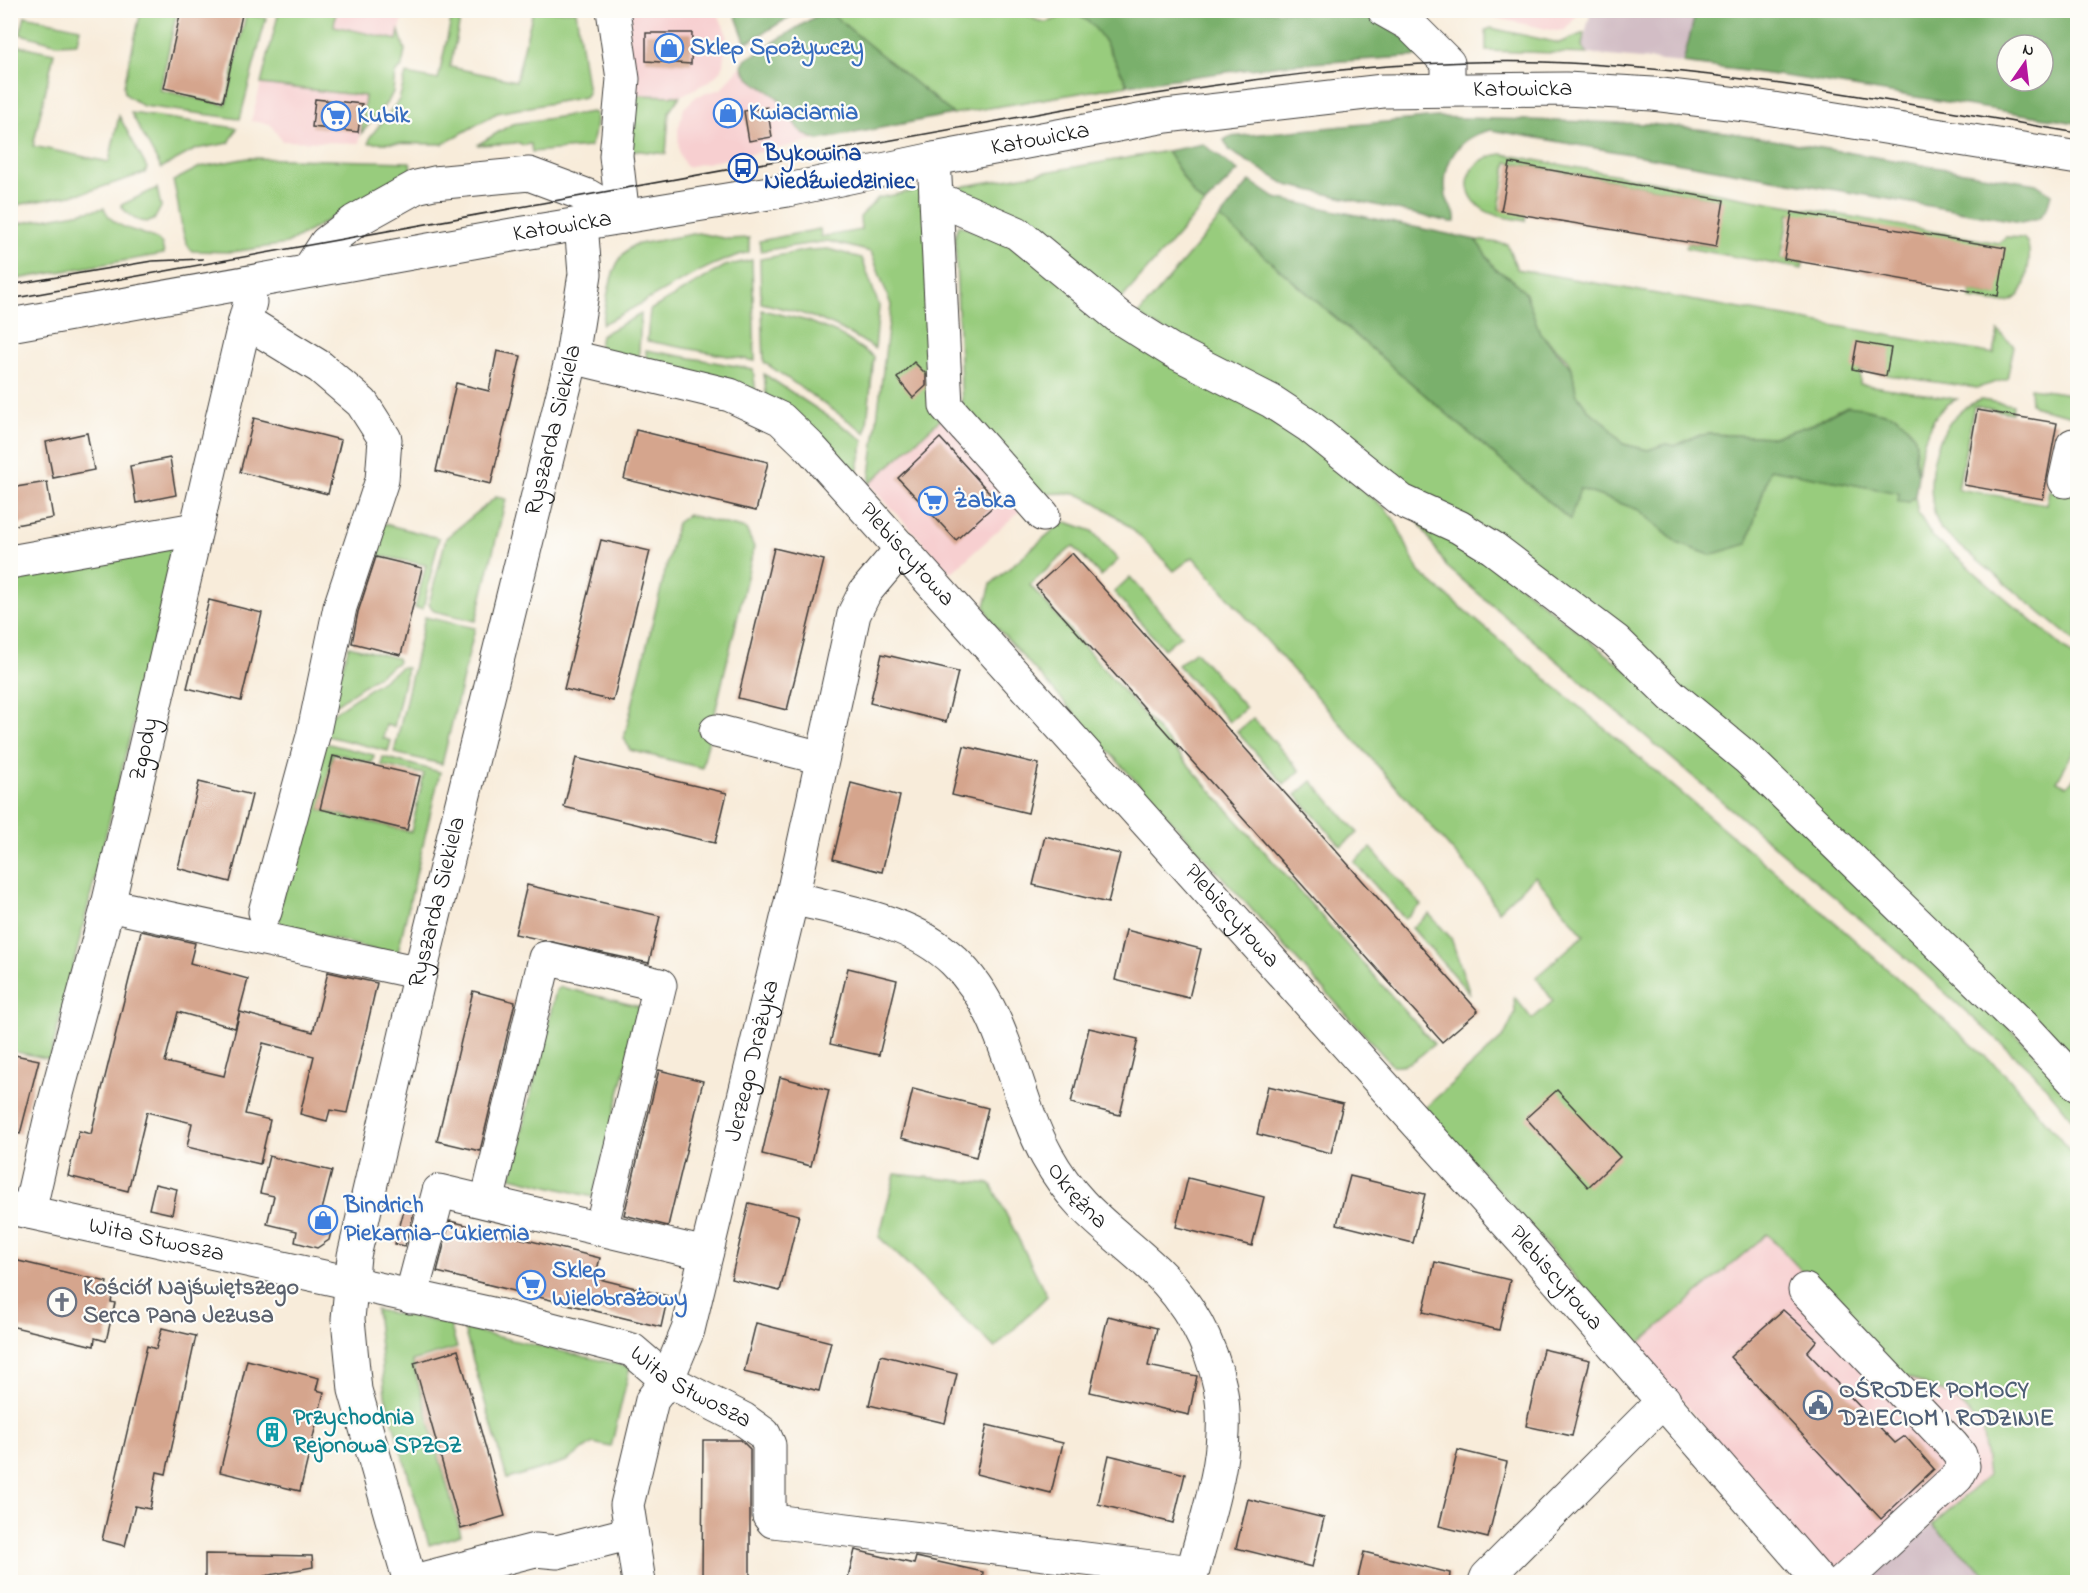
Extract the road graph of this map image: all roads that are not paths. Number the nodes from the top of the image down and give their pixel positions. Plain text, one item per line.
1 (613, 10) edge
2 (1384, 10) edge
3 (1448, 89) junction
4 (2078, 158) edge
5 (934, 159) junction
6 (936, 198) junction
7 (623, 217) junction
8 (581, 223) junction
9 (308, 271) junction
10 (246, 284) junction
11 (246, 321) junction
12 (10, 325) edge
13 (572, 357) junction
14 (2078, 446) edge
15 (2065, 481) dead end
16 (1044, 515) dead end
17 (195, 529) junction
18 (902, 548) junction
19 (10, 562) edge
20 (716, 730) dead end
21 (822, 758) junction
22 (792, 898) junction
23 (108, 904) junction
24 (265, 912) dead end
25 (420, 973) junction
26 (2078, 1085) edge
27 (487, 1202) junction
28 (20, 1210) edge
29 (601, 1229) junction
30 (706, 1254) junction
31 (350, 1284) junction
32 (1805, 1290) dead end
33 (411, 1297) junction
34 (668, 1380) junction
35 (1664, 1400) junction
36 (632, 1533) junction
37 (1191, 1577) edge
38 (410, 1582) edge
39 (639, 1582) edge
40 (1485, 1582) edge
41 (1820, 1582) edge
42 (1843, 1582) edge

1 - 7 street
2 - 3 street
3 - 4 street, Katowicka
3 - 5 street, Katowicka
5 - 6 street
5 - 7 street, Katowicka
6 - 16 street
6 - 26 street
7 - 8 street, Katowicka
7 - 9 street
8 - 9 street, Katowicka
8 - 13 street, Ryszarda Siekiela
9 - 10 street, Katowicka
10 - 11 street, Zgody
10 - 12 street, Katowicka
11 - 17 street, Zgody
11 - 24 street
13 - 18 street, Plebiscytowa
13 - 25 street, Ryszarda Siekiela
14 - 15 street
17 - 19 street
17 - 23 street, Zgody
18 - 21 street, Jerzego Drażyka
18 - 35 street, Plebiscytowa
20 - 21 street
21 - 22 street, Jerzego Drażyka
22 - 30 street, Jerzego Drażyka
22 - 37 street, Okrężna
23 - 25 street
23 - 28 street, Zgody
25 - 31 street, Ryszarda Siekiela
27 - 29 street
27 - 29 street
27 - 33 street
28 - 31 street, Wita Stwosza
29 - 30 street
30 - 34 street, Jerzego Drażyka
31 - 33 street, Wita Stwosza
31 - 38 street, Ryszarda Siekiela
32 - 42 street
33 - 34 street, Wita Stwosza
34 - 36 street, Jerzego Drażyka
34 - 37 street, Wita Stwosza
35 - 40 street
35 - 41 street, Plebiscytowa
36 - 38 street
36 - 39 street, Jerzego Drażyka

